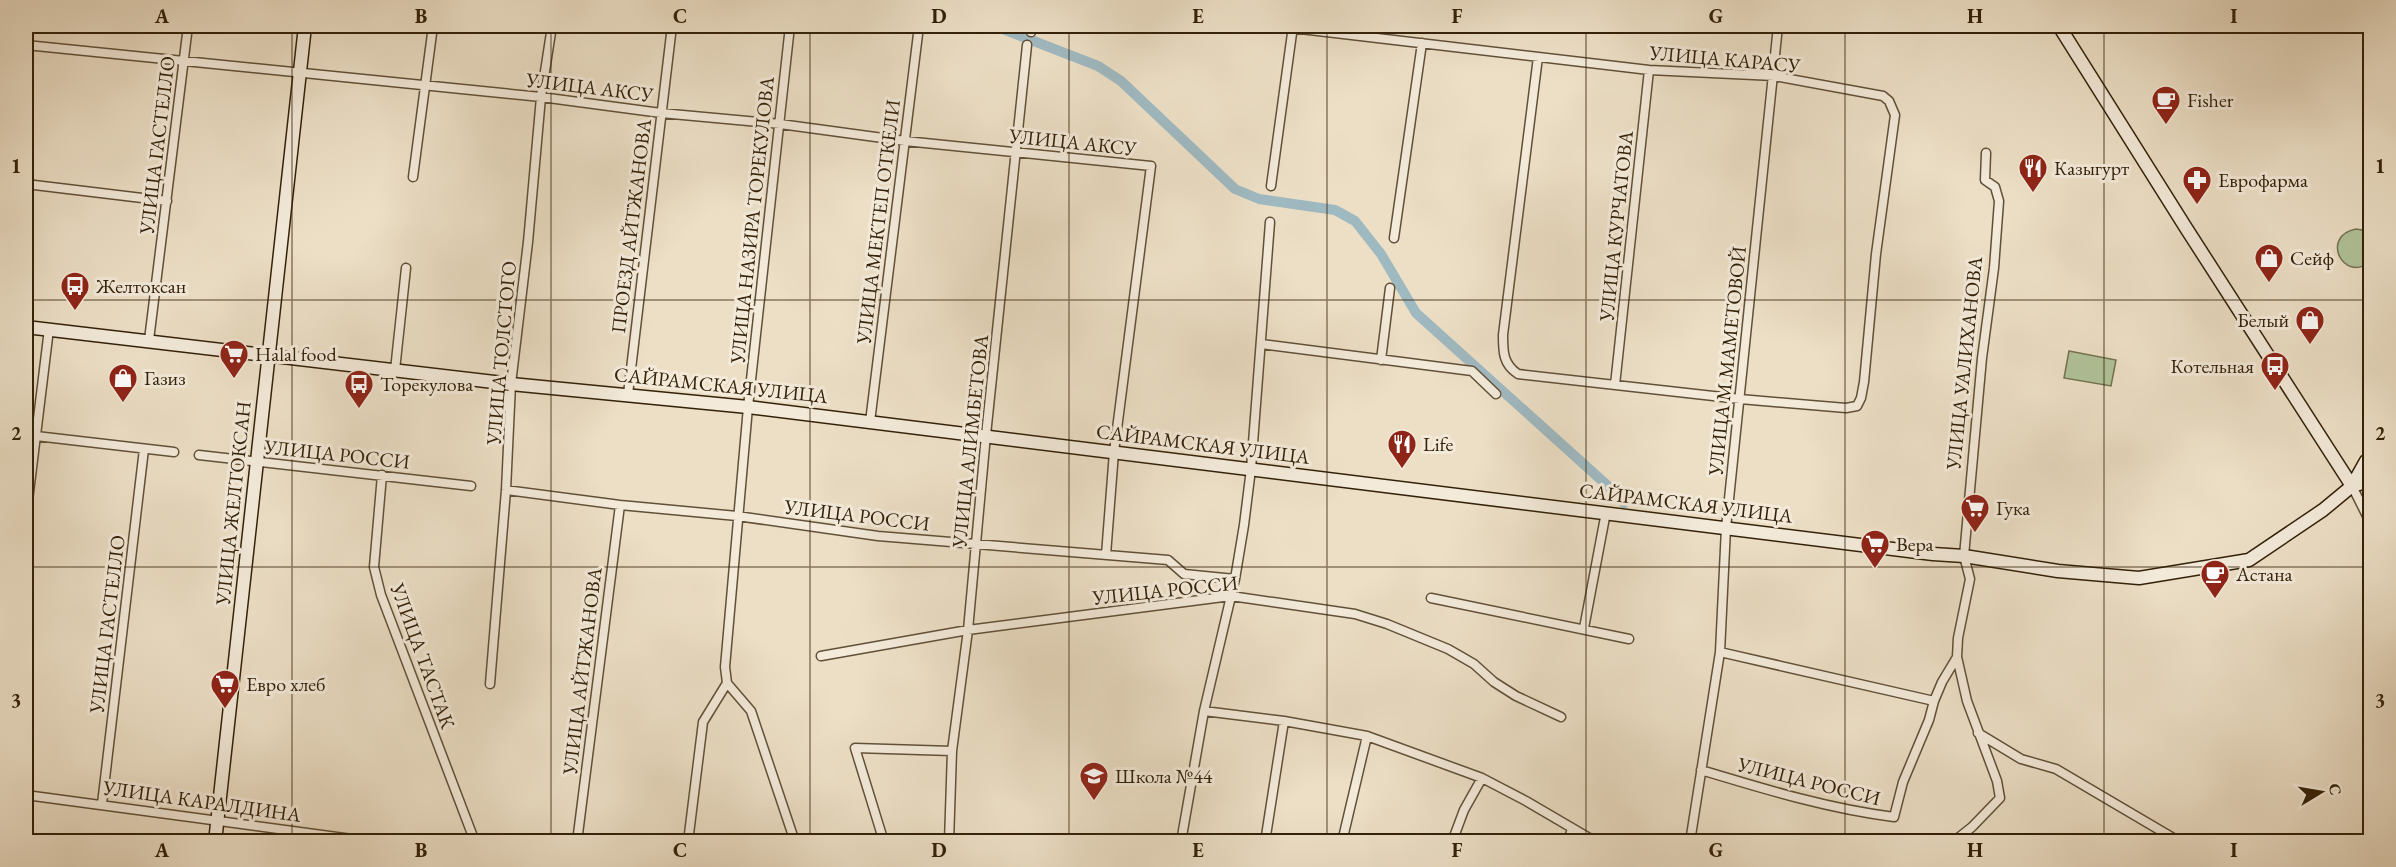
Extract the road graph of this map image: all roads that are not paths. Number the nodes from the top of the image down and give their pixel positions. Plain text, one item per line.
1 (188, 26) edge
2 (305, 26) edge
3 (433, 26) edge
4 (552, 26) edge
5 (672, 26) edge
6 (790, 26) edge
7 (919, 26) edge
8 (1275, 26) edge
9 (1778, 26) edge
10 (2059, 26) edge
11 (1293, 27) edge
12 (1422, 43) junction
13 (26, 45) edge
14 (1027, 45) dead end
15 (1538, 57) junction
16 (184, 61) junction
17 (1649, 70) junction
18 (300, 72) junction
19 (1774, 76) junction
20 (424, 86) junction
21 (541, 97) junction
22 (661, 113) junction
23 (780, 124) junction
24 (905, 141) junction
25 (1016, 152) junction
26 (1986, 153) dead end
27 (413, 177) dead end
28 (26, 184) edge
29 (1271, 186) dead end
30 (166, 201) junction
31 (1270, 222) dead end
32 (1394, 238) dead end
33 (406, 268) dead end
34 (1390, 288) dead end
35 (26, 327) edge
36 (49, 329) junction
37 (149, 340) junction
38 (1261, 344) junction
39 (269, 355) junction
40 (1381, 360) junction
41 (395, 370) junction
42 (511, 384) junction
43 (1615, 385) junction
44 (628, 394) junction
45 (1496, 394) dead end
46 (1740, 399) junction
47 (748, 407) junction
48 (870, 422) junction
49 (986, 435) junction
50 (36, 436) junction
51 (144, 449) junction
52 (174, 452) dead end
53 (1114, 452) junction
54 (200, 455) dead end
55 (2370, 458) edge
56 (257, 462) junction
57 (1251, 470) junction
58 (382, 475) junction
59 (28, 480) edge
60 (2370, 481) edge
61 (471, 486) dead end
62 (2352, 486) junction
63 (506, 490) junction
64 (620, 505) junction
65 (1606, 512) junction
66 (737, 516) junction
67 (26, 517) edge
68 (2370, 522) edge
69 (1726, 528) junction
70 (976, 544) junction
71 (1106, 555) junction
72 (1964, 556) junction
73 (1235, 579) junction
74 (1231, 596) junction
75 (1431, 598) dead end
76 (1584, 628) junction
77 (968, 630) junction
78 (1629, 639) dead end
79 (1720, 652) junction
80 (821, 656) dead end
81 (1957, 657) junction
82 (726, 683) junction
83 (490, 684) dead end
84 (1934, 701) junction
85 (1204, 711) junction
86 (1561, 717) dead end
87 (1284, 721) junction
88 (1978, 733) junction
89 (1367, 736) junction
90 (952, 751) junction
91 (1701, 770) junction
92 (1482, 778) junction
93 (26, 795) edge
94 (102, 804) junction
95 (217, 819) junction
96 (1572, 828) junction
97 (215, 842) edge
98 (374, 842) edge
99 (475, 842) edge
100 (577, 842) edge
101 (688, 842) edge
102 (795, 842) edge
103 (884, 842) edge
104 (949, 842) edge
105 (1180, 842) edge
106 (1265, 842) edge
107 (1342, 842) edge
108 (1452, 842) edge
109 (1568, 842) edge
110 (1596, 842) edge
111 (1690, 842) edge
112 (1953, 842) edge
113 (2180, 842) edge

1 - 16 street, УЛИЦА ГАСТЕЛЛО
2 - 18 main road, УЛИЦА ЖЕЛТОКСАН
3 - 20 street
4 - 21 street, УЛИЦА ТОЛСТОГО
5 - 22 street, ПРОЕЗД АЙТЖАНОВА
6 - 23 street, УЛИЦА НАЗИРА ТОРЕКУЛОВА
7 - 24 street, УЛИЦА МЕКТЕП ОТКЕЛИ
8 - 11 street, УЛИЦА КАРАСУ
9 - 19 street, УЛИЦА М.МАМЕТОВОЙ
10 - 62 main road
11 - 12 street, УЛИЦА КАРАСУ
11 - 29 street
12 - 15 street, УЛИЦА КАРАСУ
12 - 32 street
13 - 16 street, УЛИЦА АКСУ
14 - 25 street, УЛИЦА АЛИМБЕТОВА
15 - 17 street, УЛИЦА КАРАСУ
15 - 43 street
16 - 18 street, УЛИЦА АКСУ
16 - 30 street, УЛИЦА ГАСТЕЛЛО
17 - 19 street, УЛИЦА КАРАСУ
17 - 43 street, УЛИЦА КУРЧАТОВА
18 - 20 street, УЛИЦА АКСУ
18 - 39 main road, УЛИЦА ЖЕЛТОКСАН
19 - 46 street, УЛИЦА М.МАМЕТОВОЙ
19 - 46 street, УЛИЦА КАРАСУ
20 - 21 street, УЛИЦА АКСУ
20 - 27 street
21 - 22 street, УЛИЦА АКСУ
21 - 42 street, УЛИЦА ТОЛСТОГО
22 - 23 street, УЛИЦА АКСУ
22 - 44 street, ПРОЕЗД АЙТЖАНОВА
23 - 24 street, УЛИЦА АКСУ
23 - 47 street, УЛИЦА НАЗИРА ТОРЕКУЛОВА
24 - 25 street, УЛИЦА АКСУ
24 - 48 street, УЛИЦА МЕКТЕП ОТКЕЛИ
25 - 49 street, УЛИЦА АЛИМБЕТОВА
25 - 53 street, УЛИЦА АКСУ
26 - 72 street, УЛИЦА УАЛИХАНОВА
28 - 30 street
30 - 37 street, УЛИЦА ГАСТЕЛЛО
31 - 38 street
33 - 41 street
34 - 40 street
35 - 36 main road, САЙРАМСКАЯ УЛИЦА
36 - 37 main road, САЙРАМСКАЯ УЛИЦА
36 - 50 street
37 - 39 main road, САЙРАМСКАЯ УЛИЦА
38 - 40 street
38 - 57 street
39 - 41 main road, САЙРАМСКАЯ УЛИЦА
39 - 56 main road, УЛИЦА ЖЕЛТОКСАН
40 - 45 street
41 - 42 main road, САЙРАМСКАЯ УЛИЦА
42 - 44 main road, САЙРАМСКАЯ УЛИЦА
42 - 63 street, УЛИЦА ТОЛСТОГО
43 - 46 street
44 - 47 main road, САЙРАМСКАЯ УЛИЦА
46 - 69 street, УЛИЦА М.МАМЕТОВОЙ
47 - 48 main road, САЙРАМСКАЯ УЛИЦА
47 - 66 street, УЛИЦА НАЗИРА ТОРЕКУЛОВА
48 - 49 main road, САЙРАМСКАЯ УЛИЦА
49 - 53 main road, САЙРАМСКАЯ УЛИЦА
49 - 70 street, УЛИЦА АЛИМБЕТОВА
50 - 51 street
50 - 59 street
51 - 52 street
51 - 94 street, УЛИЦА ГАСТЕЛЛО
53 - 57 main road, САЙРАМСКАЯ УЛИЦА
53 - 71 street
54 - 56 street, УЛИЦА РОССИ
55 - 62 main road
56 - 58 street, УЛИЦА РОССИ
56 - 95 main road, УЛИЦА ЖЕЛТОКСАН
57 - 65 main road, САЙРАМСКАЯ УЛИЦА
57 - 73 street
58 - 61 street, УЛИЦА РОССИ
58 - 99 street, УЛИЦА ТАСТАК
59 - 67 street
60 - 62 main road
62 - 68 street
62 - 72 main road, САЙРАМСКАЯ УЛИЦА
63 - 64 street, УЛИЦА РОССИ
63 - 83 street, УЛИЦА ТОЛСТОГО
64 - 66 street, УЛИЦА РОССИ
64 - 100 street, УЛИЦА АЙТЖАНОВА
65 - 69 main road, САЙРАМСКАЯ УЛИЦА
65 - 76 street
66 - 70 street, УЛИЦА РОССИ
66 - 82 street, УЛИЦА НАЗИРА ТОРЕКУЛОВА
69 - 72 main road, САЙРАМСКАЯ УЛИЦА
69 - 79 street, УЛИЦА М.МАМЕТОВОЙ
70 - 71 street, УЛИЦА РОССИ
70 - 77 street, УЛИЦА АЛИМБЕТОВА
71 - 73 street, УЛИЦА РОССИ
72 - 81 street, УЛИЦА УАЛИХАНОВА
73 - 74 street
74 - 77 street, УЛИЦА РОССИ
74 - 85 street
74 - 86 street, УЛИЦА РОССИ
75 - 76 street
76 - 78 street
77 - 80 street, УЛИЦА РОССИ
77 - 90 street, УЛИЦА АЛИМБЕТОВА
79 - 84 street
79 - 91 street, УЛИЦА М.МАМЕТОВОЙ
81 - 84 street, УЛИЦА РОССИ
81 - 88 street, УЛИЦА УАЛИХАНОВА
82 - 101 street, УЛИЦА НАЗИРА ТОРЕКУЛОВА
82 - 102 street
84 - 91 street, УЛИЦА РОССИ
85 - 87 street
85 - 105 street
87 - 89 street
87 - 106 street
88 - 112 street, УЛИЦА УАЛИХАНОВА
88 - 113 street
89 - 92 street
89 - 107 street
90 - 103 street
90 - 104 street, УЛИЦА АЛИМБЕТОВА
91 - 111 street, УЛИЦА М.МАМЕТОВОЙ
92 - 96 street
92 - 108 street
93 - 94 street, УЛИЦА КАРАЛДИНА
94 - 95 street, УЛИЦА КАРАЛДИНА
95 - 97 main road, УЛИЦА ЖЕЛТОКСАН
95 - 98 street, УЛИЦА КАРАЛДИНА
96 - 109 street
96 - 110 street

